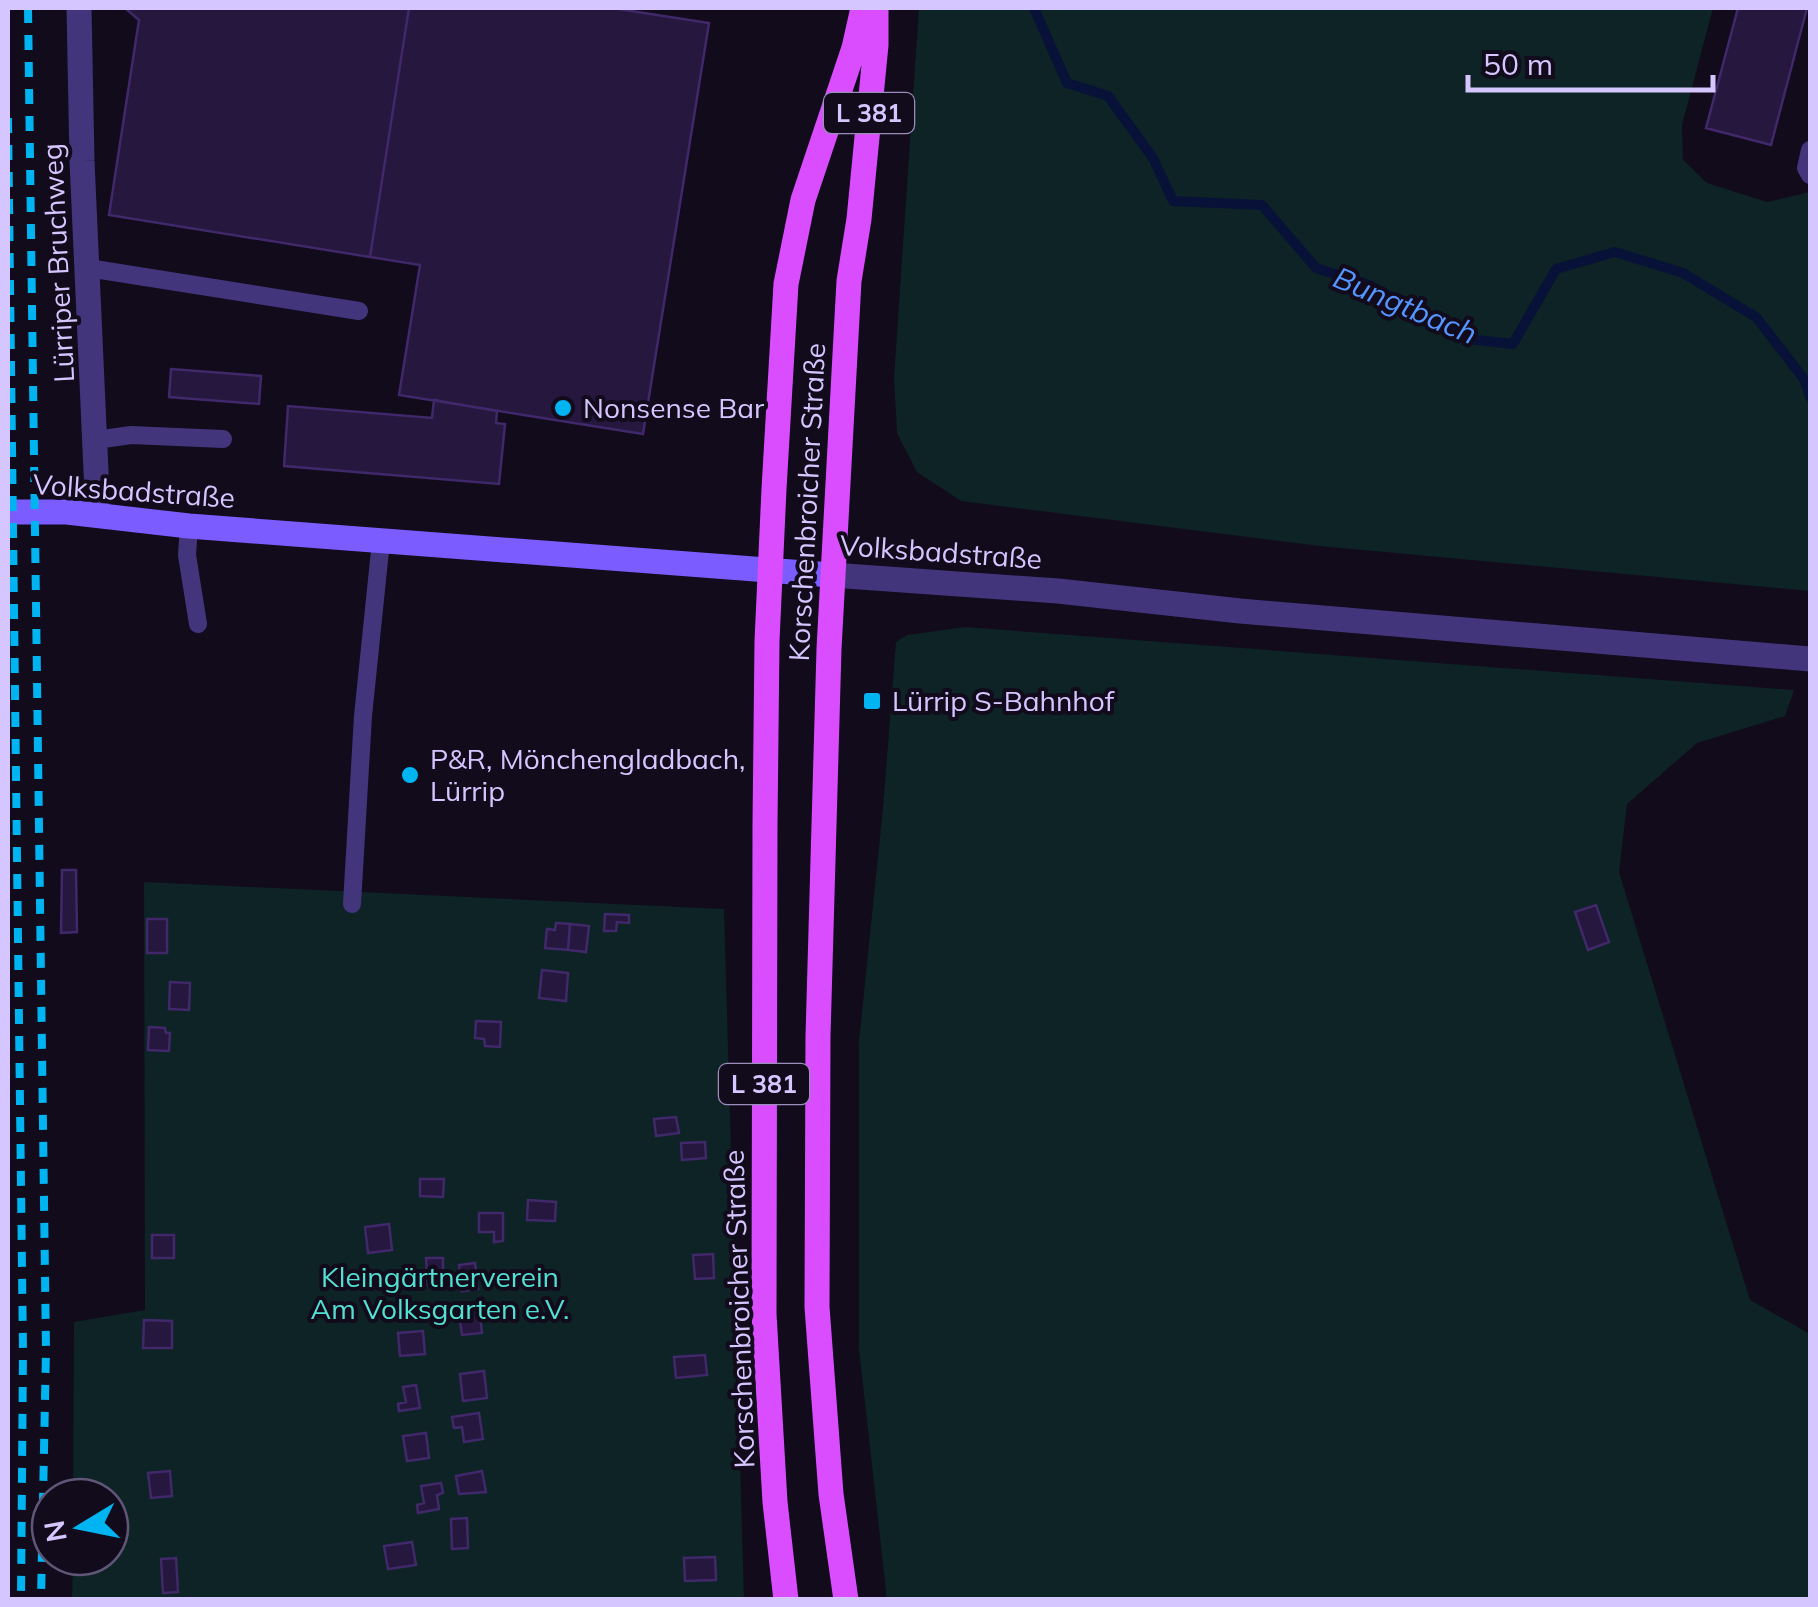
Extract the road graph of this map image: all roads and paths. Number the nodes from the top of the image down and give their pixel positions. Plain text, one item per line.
1 (79, 8) edge
2 (863, 8) edge
3 (876, 8) edge
4 (1810, 150) edge
5 (1810, 175) edge
6 (88, 268) junction
7 (359, 310) dead end
8 (222, 439) dead end
9 (96, 440) junction
10 (8, 512) edge
11 (98, 514) junction
12 (189, 526) junction
13 (381, 541) junction
14 (772, 568) junction
15 (832, 575) junction
16 (198, 624) dead end
17 (1810, 659) edge
18 (352, 904) dead end
19 (786, 1600) edge
20 (846, 1600) edge

1 - 6 street, Lürriper Bruchweg
2 - 14 main road, Korschenbroicher Straße / L 381
3 - 15 main road, Korschenbroicher Straße / L 381
4 - 5 lane
6 - 7 lane
6 - 9 street, Lürriper Bruchweg
8 - 9 lane
9 - 11 street, Lürriper Bruchweg
10 - 11 main road, Volksbadstraße
11 - 12 main road, Volksbadstraße
12 - 13 main road, Volksbadstraße
12 - 16 lane
13 - 14 main road, Volksbadstraße
13 - 18 lane
14 - 15 main road, Volksbadstraße
14 - 19 main road, Korschenbroicher Straße / L 381
15 - 17 street, Volksbadstraße
15 - 20 main road, Korschenbroicher Straße / L 381

